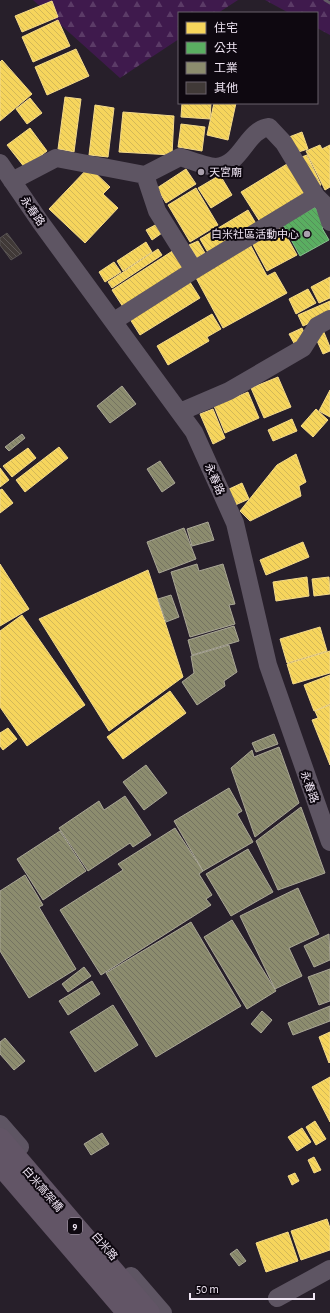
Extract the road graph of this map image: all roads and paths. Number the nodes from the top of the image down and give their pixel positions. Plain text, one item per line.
1 (0, 163) edge
2 (145, 175) junction
3 (12, 181) junction
4 (316, 196) junction
5 (330, 222) edge
6 (194, 270) junction
7 (330, 319) edge
8 (114, 321) junction
9 (180, 412) junction
10 (330, 842) edge
11 (0, 1124) edge
12 (0, 1139) edge
13 (0, 1164) edge
14 (330, 1269) edge
15 (277, 1298) dead end
16 (128, 1313) edge
17 (149, 1313) edge
18 (163, 1313) edge

1 - 3 street, 永春路
2 - 3 street
2 - 4 street
2 - 6 street
3 - 8 street, 永春路
4 - 5 street
4 - 6 street
6 - 8 street
7 - 9 street
8 - 9 street, 永春路
9 - 10 street, 永春路
11 - 18 street, 白米路
12 - 17 main road, 白米高架橋 / 9
13 - 16 main road, 白米高架橋 / 9
14 - 15 street

